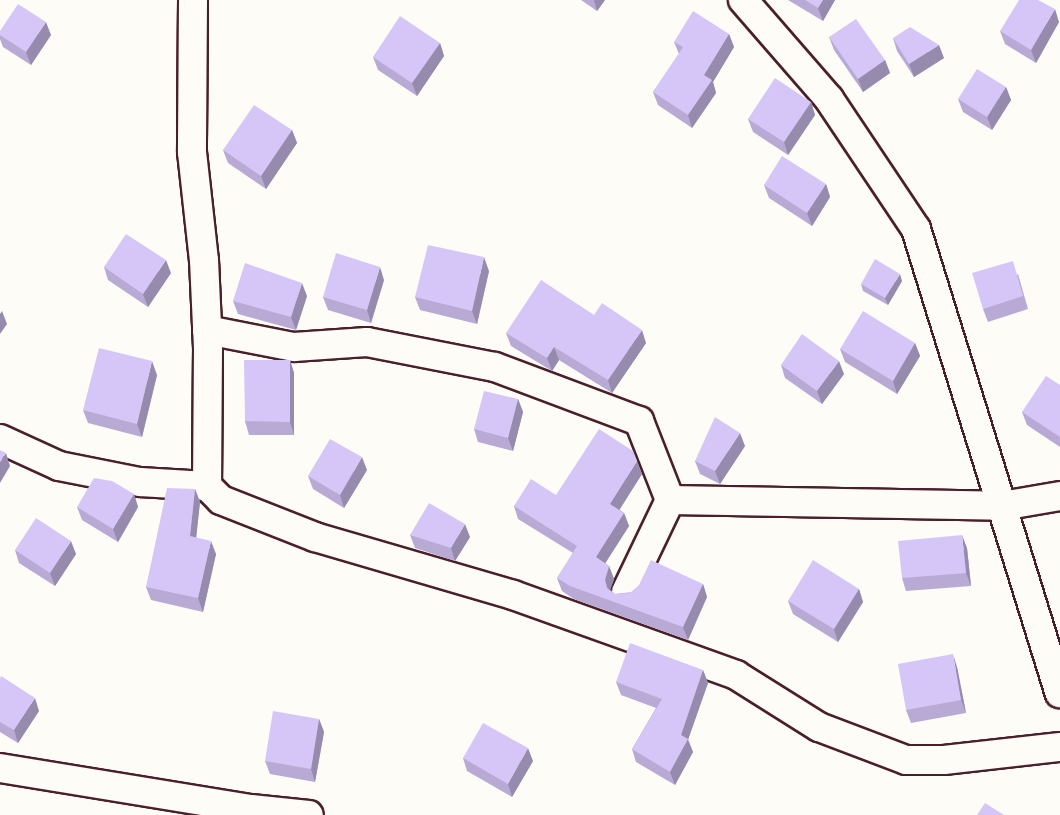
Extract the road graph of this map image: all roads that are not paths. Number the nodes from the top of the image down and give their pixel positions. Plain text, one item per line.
1 (193, 0) edge
2 (743, 0) edge
3 (207, 330) junction
4 (0, 439) edge
5 (207, 486) junction
6 (1060, 496) edge
7 (670, 500) junction
8 (1002, 506) junction
9 (626, 592) edge
10 (1060, 693) edge
11 (1060, 747) edge
12 (0, 768) edge
13 (309, 815) edge

1 - 3 street
2 - 8 street
3 - 5 street
3 - 7 street
4 - 5 street
5 - 11 street
6 - 8 street
7 - 8 street
7 - 9 street
8 - 10 street
12 - 13 street

